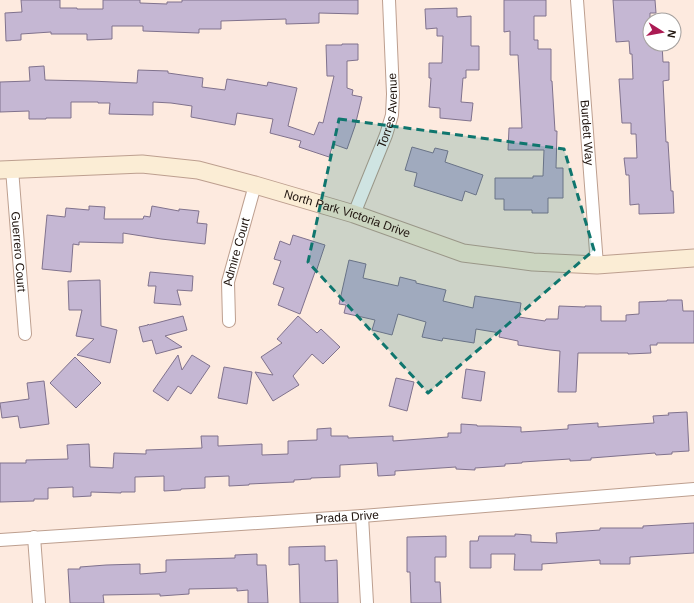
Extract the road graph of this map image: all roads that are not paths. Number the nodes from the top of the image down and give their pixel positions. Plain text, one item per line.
1 (389, 0) edge
2 (577, 0) edge
3 (6, 169) edge
4 (255, 185) junction
5 (354, 214) junction
6 (694, 258) edge
7 (596, 265) junction
8 (229, 322) dead end
9 (25, 334) dead end
10 (694, 489) edge
11 (362, 516) junction
12 (34, 537) junction
13 (0, 540) edge
14 (39, 603) edge
15 (367, 603) edge

1 - 5 street, Torres Avenue
2 - 7 street, Burdett Way
3 - 4 main road, North Park Victoria Drive
3 - 9 street, Guerrero Court
4 - 5 main road, North Park Victoria Drive
4 - 8 street, Admire Court
5 - 7 main road, North Park Victoria Drive
6 - 7 main road, North Park Victoria Drive
10 - 11 street, Prada Drive
11 - 12 street, Prada Drive
11 - 15 street
12 - 13 street, Prada Drive
12 - 14 street

